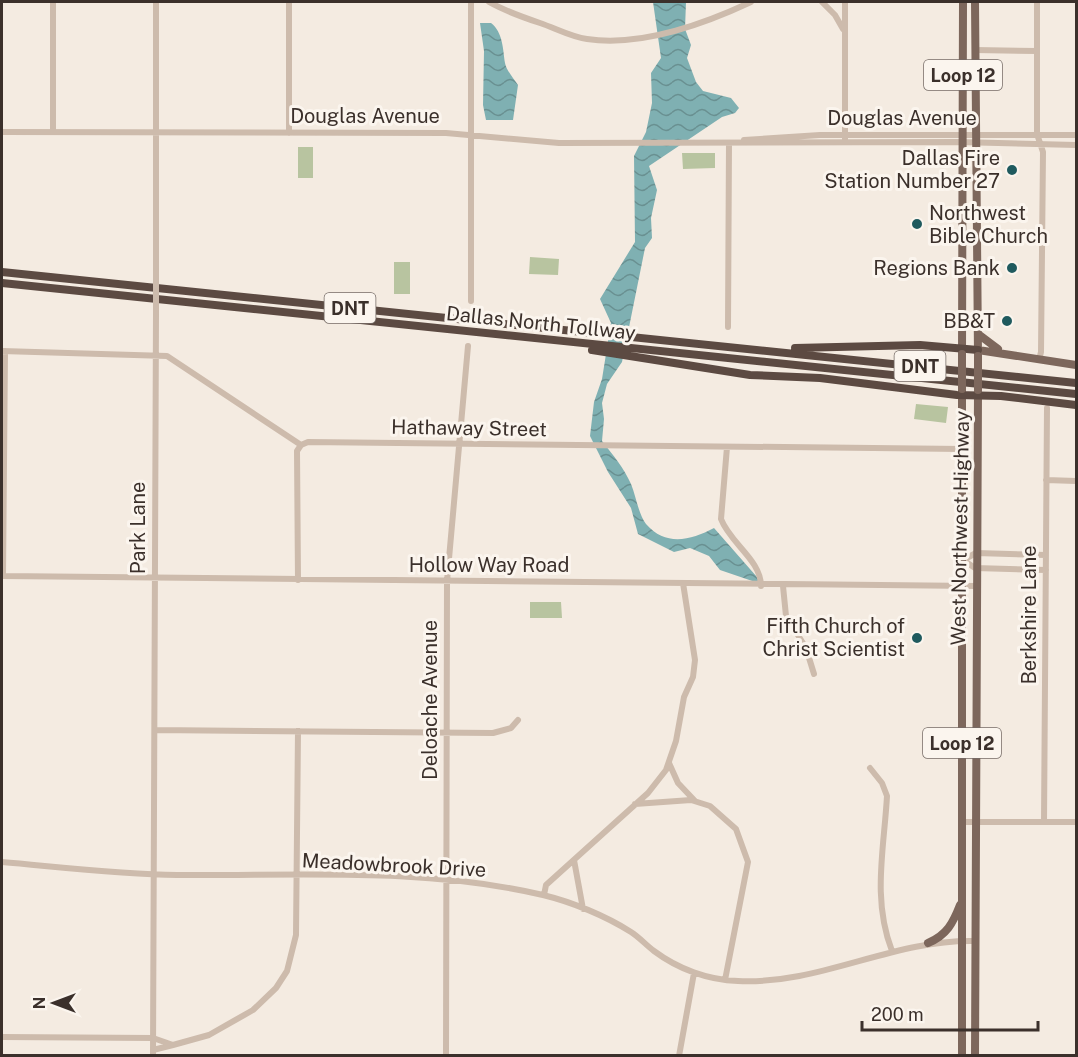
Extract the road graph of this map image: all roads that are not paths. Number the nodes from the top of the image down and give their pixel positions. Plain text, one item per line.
1 (53, 2) edge
2 (156, 2) edge
3 (289, 2) edge
4 (471, 2) edge
5 (489, 2) edge
6 (751, 2) edge
7 (822, 2) edge
8 (845, 2) edge
9 (963, 2) edge
10 (975, 2) edge
11 (1037, 2) edge
12 (844, 30) junction
13 (975, 50) junction
14 (1037, 51) junction
15 (2, 132) edge
16 (53, 132) junction
17 (155, 132) junction
18 (289, 133) junction
19 (472, 134) junction
20 (976, 134) junction
21 (1037, 134) junction
22 (845, 135) junction
23 (1077, 135) edge
24 (793, 136) junction
25 (964, 139) junction
26 (729, 143) junction
27 (846, 143) junction
28 (793, 144) junction
29 (976, 144) junction
30 (1042, 145) junction
31 (1077, 145) edge
32 (964, 168) junction
33 (976, 168) junction
34 (2, 272) edge
35 (2, 283) edge
36 (471, 301) dead end
37 (728, 327) dead end
38 (978, 334) junction
39 (546, 341) junction
40 (468, 345) dead end
41 (763, 350) junction
42 (3, 351) edge
43 (962, 351) junction
44 (1007, 352) junction
45 (978, 353) junction
46 (155, 354) junction
47 (1039, 360) junction
48 (1077, 364) edge
49 (1077, 383) edge
50 (962, 392) junction
51 (978, 393) junction
52 (1077, 394) edge
53 (1077, 405) edge
54 (1047, 408) dead end
55 (460, 444) junction
56 (301, 445) junction
57 (727, 447) junction
58 (962, 449) junction
59 (1046, 480) junction
60 (1077, 481) edge
61 (976, 553) junction
62 (1046, 555) junction
63 (963, 560) junction
64 (975, 568) junction
65 (1046, 570) junction
66 (2, 576) edge
67 (154, 578) junction
68 (298, 580) junction
69 (447, 581) junction
70 (683, 584) junction
71 (761, 586) junction
72 (783, 586) junction
73 (963, 586) junction
74 (975, 586) junction
75 (814, 674) dead end
76 (518, 720) dead end
77 (155, 730) junction
78 (298, 731) junction
79 (447, 733) junction
80 (668, 763) junction
81 (870, 768) dead end
82 (696, 802) junction
83 (635, 804) junction
84 (962, 822) junction
85 (975, 822) junction
86 (1044, 822) junction
87 (1077, 822) edge
88 (574, 860) junction
89 (2, 862) edge
90 (154, 874) junction
91 (298, 876) junction
92 (447, 880) junction
93 (544, 895) junction
94 (962, 901) junction
95 (583, 909) junction
96 (962, 941) junction
97 (975, 941) junction
98 (928, 943) junction
99 (892, 951) junction
100 (694, 973) junction
101 (725, 980) junction
102 (2, 1037) edge
103 (153, 1038) junction
104 (173, 1045) junction
105 (153, 1053) edge
106 (446, 1056) edge
107 (679, 1056) edge
108 (962, 1056) edge
109 (975, 1056) edge

1 - 16 street
2 - 17 street, Park Lane
3 - 18 street
4 - 19 street
5 - 6 street
7 - 12 street
8 - 12 street
9 - 25 main road, West Northwest Highway / Loop 12
10 - 13 main road, West Northwest Highway / Loop 12
11 - 14 street
12 - 22 street
13 - 14 street
13 - 20 main road, West Northwest Highway / Loop 12
14 - 21 street
15 - 16 street, Douglas Avenue
16 - 17 street, Douglas Avenue
17 - 18 street, Douglas Avenue
17 - 46 street, Park Lane, bridge
18 - 19 street, Douglas Avenue
19 - 26 street, Douglas Avenue
19 - 36 street
20 - 21 street, Douglas Avenue
20 - 25 street, Douglas Avenue
20 - 29 main road, West Northwest Highway / Loop 12
21 - 23 street, Douglas Avenue
21 - 30 street
22 - 24 street, Douglas Avenue
22 - 25 street, Douglas Avenue
22 - 27 street
24 - 26 street, Douglas Avenue
24 - 28 street
25 - 27 street, Douglas Avenue
25 - 29 street, Douglas Avenue
25 - 32 main road, West Northwest Highway / Loop 12
26 - 28 street, Douglas Avenue
26 - 37 street
27 - 28 street, Douglas Avenue
29 - 30 street, Douglas Avenue
29 - 33 main road, West Northwest Highway / Loop 12
30 - 31 street, Douglas Avenue
30 - 47 street
32 - 33 main road
32 - 43 main road, West Northwest Highway / Loop 12
33 - 38 main road, West Northwest Highway / Loop 12
34 - 41 highway, Dallas North Tollway / DNT
35 - 39 highway, Dallas North Tollway / DNT
38 - 44 main road
38 - 45 main road, West Northwest Highway / Loop 12
39 - 50 highway
39 - 52 highway, Dallas North Tollway / DNT
40 - 55 street, Deloache Avenue
41 - 43 highway
41 - 49 highway, Dallas North Tollway / DNT
42 - 46 street
42 - 66 street
43 - 45 highway
43 - 50 main road, West Northwest Highway / Loop 12, bridge
44 - 45 main road
44 - 47 main road
45 - 51 main road, West Northwest Highway / Loop 12, bridge
46 - 56 street
46 - 67 street, Park Lane
47 - 48 main road
50 - 51 highway
50 - 58 main road, West Northwest Highway / Loop 12
51 - 53 highway
51 - 61 main road, West Northwest Highway / Loop 12
54 - 59 street, Berkshire Lane
55 - 56 street, Hathaway Street
55 - 57 street, Hathaway Street
55 - 69 street, Deloache Avenue
56 - 68 street
57 - 58 street, Hathaway Street
57 - 71 street
58 - 63 main road, West Northwest Highway / Loop 12
59 - 60 street
59 - 62 street, Berkshire Lane
61 - 62 street
61 - 63 street
61 - 64 main road, West Northwest Highway / Loop 12
62 - 65 street, Berkshire Lane
63 - 64 street
63 - 73 main road, West Northwest Highway / Loop 12
64 - 65 street
64 - 74 main road, West Northwest Highway / Loop 12
65 - 86 street, Berkshire Lane
66 - 67 street, Hollow Way Road
67 - 68 street, Hollow Way Road
67 - 77 street, Park Lane
68 - 69 street, Hollow Way Road
69 - 70 street, Hollow Way Road
69 - 79 street, Deloache Avenue
70 - 71 street, Hollow Way Road
70 - 80 street
71 - 72 street, Hollow Way Road
72 - 73 street, Hollow Way Road
72 - 75 street
73 - 74 street, Hollow Way Road
73 - 84 main road, West Northwest Highway / Loop 12
74 - 85 main road, West Northwest Highway / Loop 12
76 - 79 street
77 - 78 street
77 - 90 street, Park Lane
78 - 79 street
78 - 91 street
79 - 92 street, Deloache Avenue
80 - 82 street
80 - 83 street
81 - 99 street
82 - 83 street
82 - 101 street
83 - 88 street
84 - 85 street
84 - 94 main road, West Northwest Highway / Loop 12
85 - 86 street
85 - 97 main road, West Northwest Highway / Loop 12
86 - 87 street
88 - 93 street
88 - 95 street
89 - 90 street, Meadowbrook Drive
90 - 91 street, Meadowbrook Drive
90 - 103 street, Park Lane
91 - 92 street, Meadowbrook Drive
91 - 104 street
92 - 93 street, Meadowbrook Drive
92 - 106 street, Deloache Avenue
93 - 95 street, Meadowbrook Drive
94 - 96 main road, West Northwest Highway / Loop 12
94 - 98 main road
95 - 100 street, Meadowbrook Drive
96 - 97 street, Meadowbrook Drive
96 - 98 street, Meadowbrook Drive
96 - 108 main road, West Northwest Highway / Loop 12
97 - 109 main road, West Northwest Highway / Loop 12
98 - 99 street, Meadowbrook Drive
99 - 101 street, Meadowbrook Drive
100 - 101 street, Meadowbrook Drive
100 - 107 street
102 - 103 street
103 - 104 street
103 - 105 street, Park Lane
104 - 105 street

